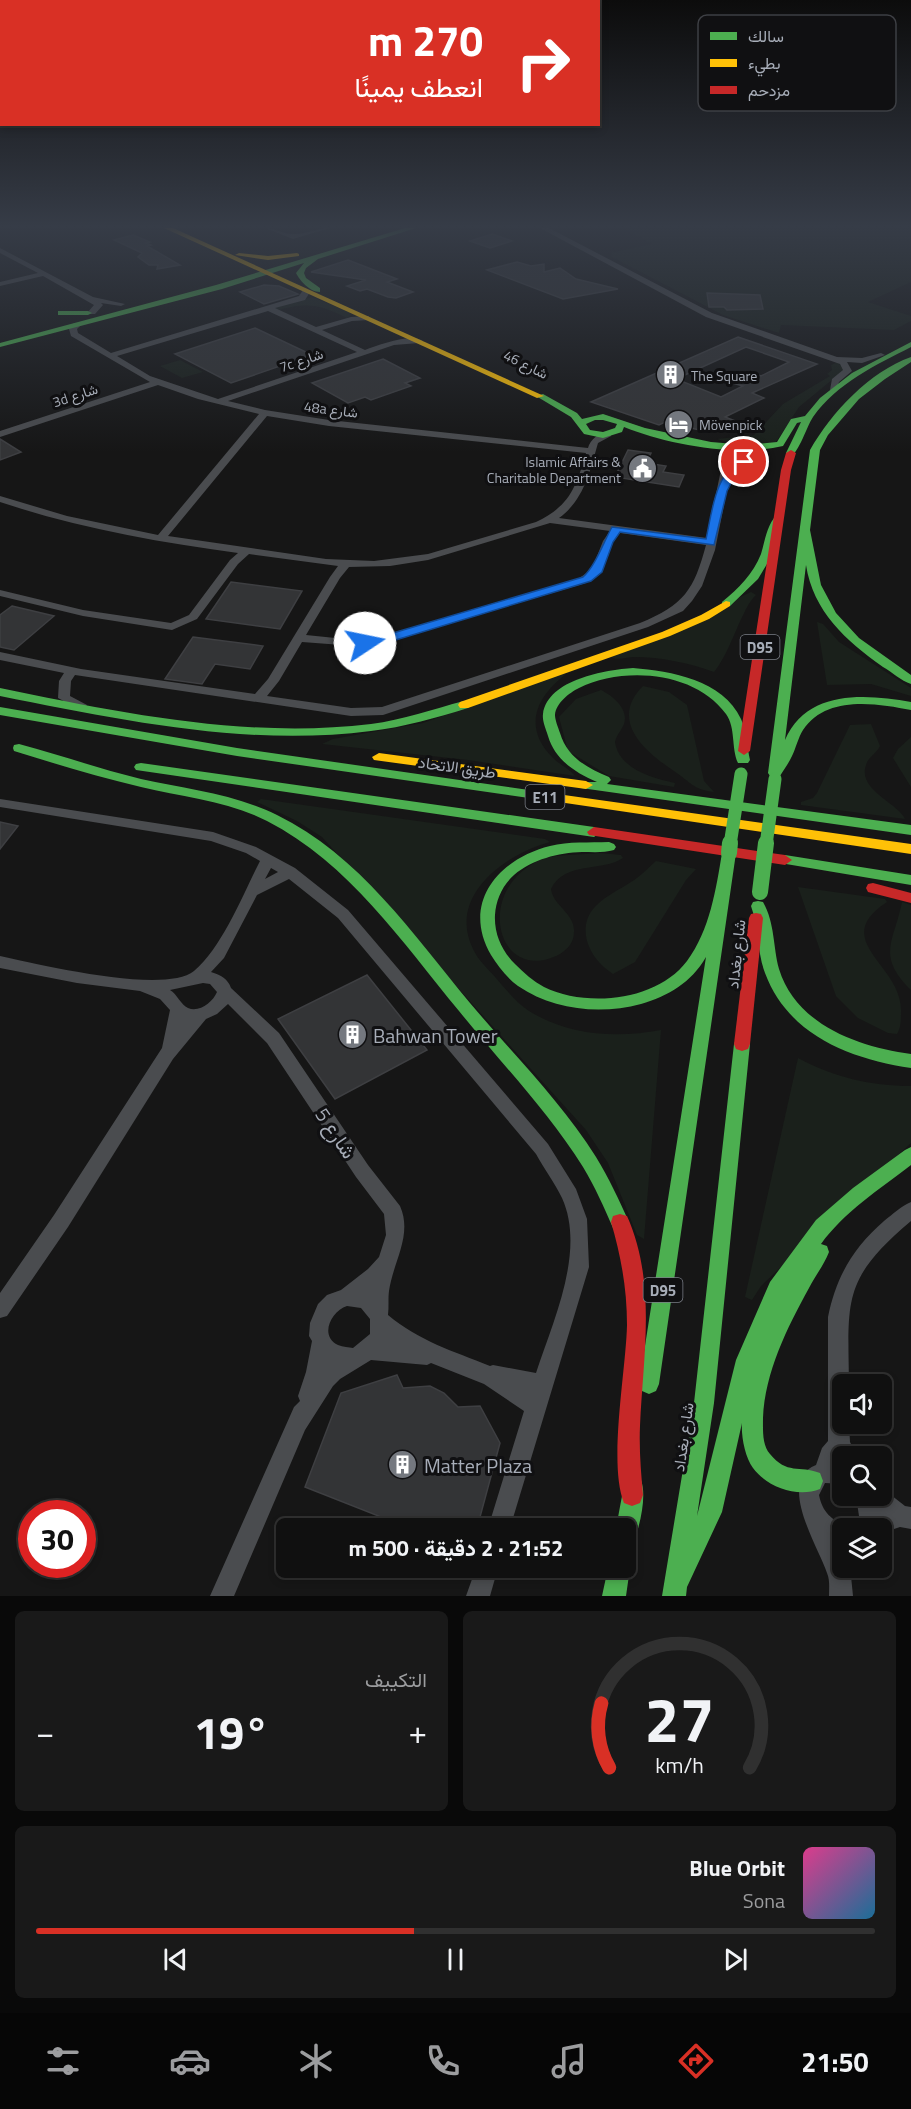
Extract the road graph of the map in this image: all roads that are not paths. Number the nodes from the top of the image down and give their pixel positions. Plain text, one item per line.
1 (83, 302) edge
2 (127, 302) edge
3 (159, 302) edge
4 (287, 302) edge
5 (329, 302) edge
6 (339, 302) edge
7 (685, 302) edge
8 (90, 308) junction
9 (268, 308) junction
10 (61, 313) dead end
11 (350, 316) junction
12 (77, 324) junction
13 (315, 330) junction
14 (0, 338) edge
15 (29, 338) junction
16 (397, 338) junction
17 (911, 344) edge
18 (0, 345) edge
19 (105, 353) junction
20 (365, 353) junction
21 (892, 353) junction
22 (832, 357) junction
23 (911, 359) edge
24 (158, 382) junction
25 (833, 388) junction
26 (218, 402) junction
27 (265, 413) junction
28 (597, 417) junction
29 (804, 418) junction
30 (614, 430) junction
31 (0, 434) edge
32 (589, 439) junction
33 (742, 448) junction
34 (729, 457) junction
35 (722, 491) junction
36 (0, 499) edge
37 (554, 518) junction
38 (778, 519) junction
39 (611, 528) junction
40 (805, 530) junction
41 (161, 538) junction
42 (710, 540) junction
43 (243, 550) junction
44 (340, 567) junction
45 (0, 593) edge
46 (299, 635) junction
47 (0, 656) edge
48 (77, 672) junction
49 (911, 680) edge
50 (65, 687) junction
51 (4, 693) edge
52 (264, 699) junction
53 (911, 706) edge
54 (0, 711) edge
55 (97, 711) junction
56 (123, 733) junction
57 (347, 753) dead end
58 (369, 756) dead end
59 (742, 767) junction
60 (775, 775) junction
61 (674, 796) junction
62 (0, 803) edge
63 (836, 818) junction
64 (911, 825) edge
65 (911, 830) edge
66 (702, 847) junction
67 (911, 849) edge
68 (268, 859) junction
69 (800, 863) junction
70 (290, 872) junction
71 (911, 880) edge
72 (252, 892) junction
73 (911, 898) edge
74 (759, 899) junction
75 (722, 903) junction
76 (219, 954) junction
77 (0, 962) edge
78 (190, 980) junction
79 (139, 985) junction
80 (221, 987) junction
81 (175, 1005) junction
82 (206, 1013) junction
83 (253, 1017) junction
84 (167, 1054) junction
85 (911, 1060) edge
86 (911, 1155) edge
87 (879, 1180) junction
88 (911, 1210) edge
89 (388, 1256) junction
90 (347, 1297) junction
91 (0, 1309) edge
92 (380, 1317) junction
93 (321, 1343) junction
94 (362, 1354) junction
95 (428, 1354) junction
96 (485, 1374) junction
97 (543, 1384) junction
98 (536, 1407) junction
99 (299, 1422) junction
100 (843, 1446) edge
101 (832, 1455) edge
102 (826, 1475) edge
103 (632, 1496) junction
104 (889, 1506) edge
105 (906, 1517) edge
106 (502, 1518) edge
107 (628, 1518) edge
108 (819, 1523) junction
109 (832, 1533) edge
110 (484, 1578) edge
111 (617, 1578) edge
112 (841, 1580) edge
113 (676, 1589) edge
114 (222, 1596) edge
115 (478, 1596) edge
116 (614, 1596) edge

1 - 8 street
2 - 8 main road
3 - 12 main road
4 - 9 street
5 - 11 main road, شارع 46
6 - 28 main road, شارع 46
7 - 22 street
8 - 10 main road
8 - 14 main road
9 - 13 street
9 - 19 street
11 - 13 street
11 - 16 main road, شارع 46
12 - 15 main road
12 - 19 street, 48a شارع
13 - 20 street
15 - 18 main road
15 - 19 street, 48a شارع
16 - 20 street, 7c شارع
16 - 32 main road, شارع 46
17 - 21 main road, شارع بغداد / D95
19 - 24 street, 48a شارع
20 - 26 street, 7c شارع
21 - 22 street
21 - 25 main road, شارع بغداد / D95
22 - 25 street
23 - 40 main road, شارع بغداد / D95
24 - 26 street, 48a شارع
24 - 31 street, 3d شارع
25 - 29 main road, شارع بغداد / D95
26 - 27 street, 48a شارع
27 - 32 street, 48a شارع
27 - 41 street
28 - 30 main road, شارع 46
28 - 32 main road
29 - 33 main road
29 - 38 main road, شارع بغداد / D95
30 - 32 main road
30 - 33 main road
30 - 34 main road
32 - 37 street
33 - 34 street
34 - 35 street
34 - 35 street
35 - 42 street
36 - 41 street
37 - 39 street
37 - 44 street
38 - 55 main road
38 - 59 main road, شارع بغداد / D95
39 - 42 street
39 - 46 street
40 - 49 main road
40 - 60 main road, شارع بغداد / D95
41 - 43 street
42 - 52 street
43 - 44 street
43 - 45 street
44 - 46 street
46 - 52 street
47 - 48 street
48 - 50 street
48 - 52 street
50 - 51 street
50 - 55 street
51 - 55 main road
53 - 60 main road
54 - 56 main road, طريق الاتحاد / E11
56 - 57 main road
56 - 67 main road, طريق الاتحاد / E11
58 - 61 main road
59 - 61 main road
59 - 75 main road, شارع بغداد / D95, bridge
60 - 74 main road, شارع بغداد / D95, bridge
61 - 63 main road
62 - 68 street
63 - 64 main road
63 - 65 main road
66 - 69 main road, E11
66 - 75 main road
66 - 103 main road, E11
68 - 70 street
68 - 72 street
69 - 71 main road, E11
69 - 73 main road
70 - 72 street
70 - 97 street
72 - 76 street
74 - 85 main road
74 - 113 main road, شارع بغداد / D95
75 - 103 main road, شارع بغداد / D95
76 - 78 street
76 - 80 street
77 - 79 street
78 - 79 street
78 - 80 street
78 - 81 street
79 - 81 street
80 - 82 street
80 - 83 street, شارع 5
81 - 82 street
81 - 84 street
82 - 83 street
82 - 84 street
83 - 89 street, شارع 5
84 - 91 street
86 - 87 main road
87 - 102 main road
87 - 113 main road
88 - 100 street
89 - 90 street, شارع 5
89 - 92 street, شارع 5
90 - 92 street
90 - 93 street
92 - 94 street
92 - 95 street
93 - 94 street
93 - 99 street
94 - 95 street
94 - 99 street
95 - 96 street
96 - 97 street
96 - 98 street
97 - 98 street
98 - 106 street
99 - 114 street
101 - 102 street
102 - 108 street
103 - 107 main road, شارع بغداد / D95
104 - 105 street
108 - 109 street
108 - 112 street
110 - 115 street
111 - 116 main road

